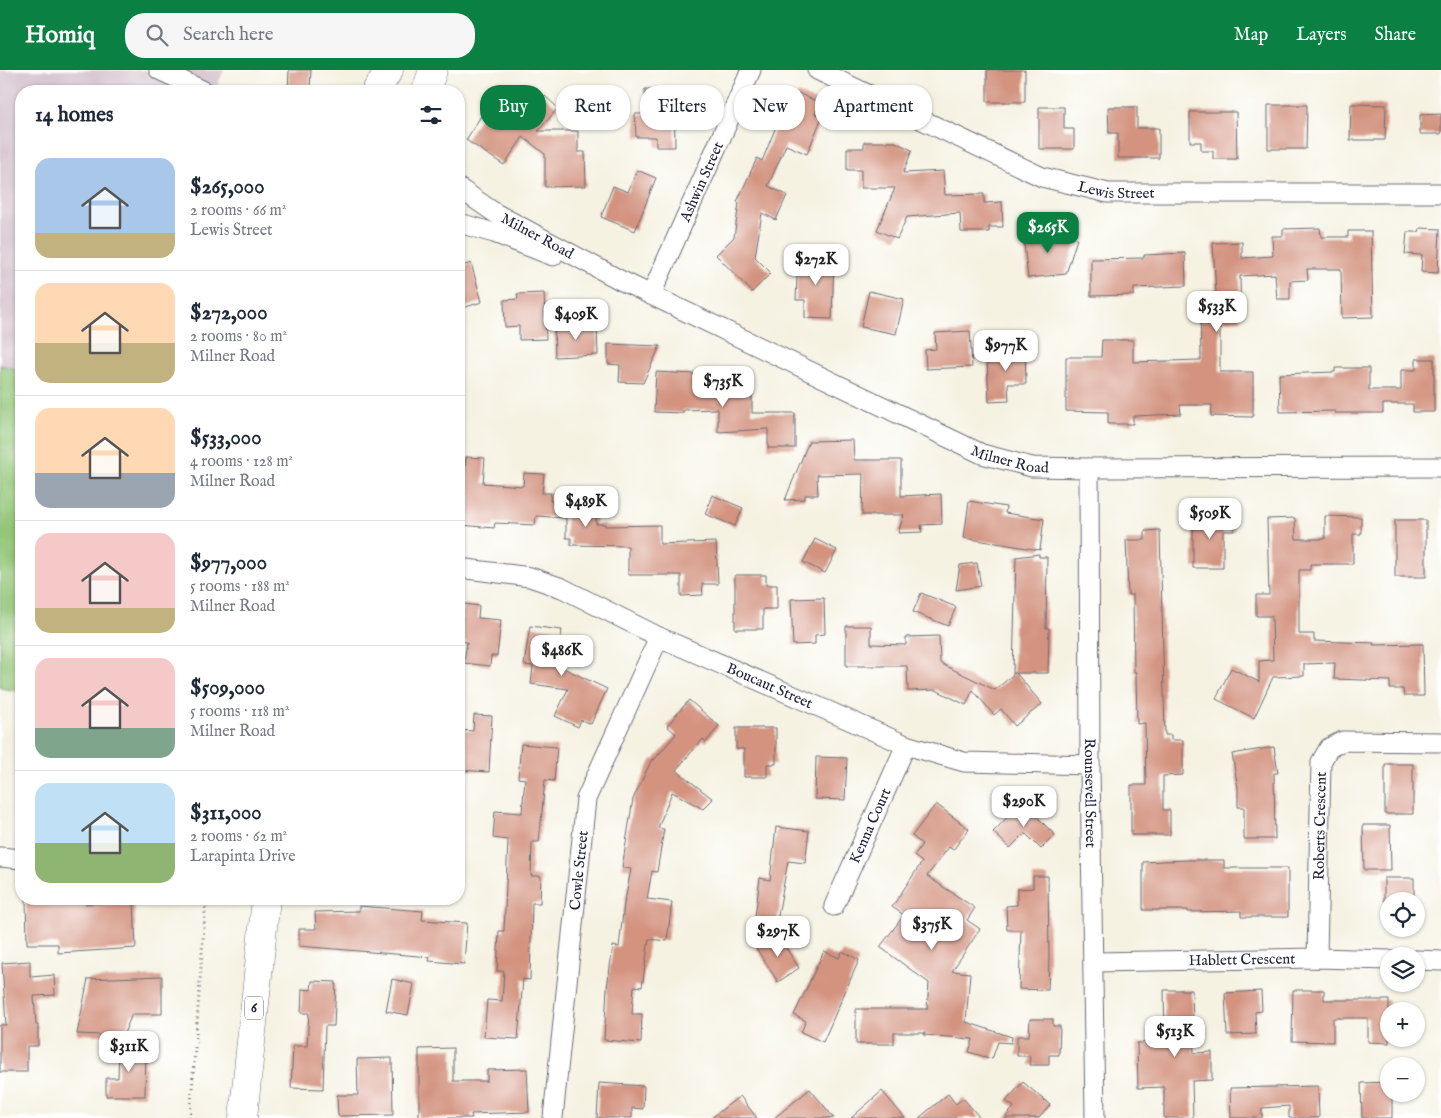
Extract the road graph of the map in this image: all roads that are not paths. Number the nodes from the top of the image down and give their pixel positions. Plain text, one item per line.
1 (159, 70) edge
2 (389, 70) edge
3 (433, 70) edge
4 (751, 70) edge
5 (817, 70) edge
6 (191, 85) edge
7 (380, 85) edge
8 (428, 85) edge
9 (465, 192) edge
10 (1441, 193) edge
11 (465, 225) edge
12 (620, 280) junction
13 (650, 295) junction
14 (1441, 467) edge
15 (1089, 468) junction
16 (465, 569) edge
17 (659, 637) junction
18 (1441, 742) edge
19 (906, 745) junction
20 (1090, 766) junction
21 (0, 857) edge
22 (15, 858) edge
23 (265, 905) edge
24 (834, 906) dead end
25 (1317, 958) junction
26 (1380, 960) edge
27 (1425, 960) edge
28 (1441, 961) edge
29 (1094, 962) junction
30 (243, 1118) edge
31 (553, 1118) edge
32 (1095, 1118) edge

1 - 6 street
2 - 7 main road
3 - 8 main road
4 - 13 street, Ashwin Street
5 - 10 street, Lewis Street
9 - 12 street, Milner Road
11 - 12 street, Milner Road
12 - 13 street, Milner Road
13 - 15 street, Milner Road
14 - 15 street, Milner Road
15 - 20 street, Rounsevell Street
16 - 17 street, Boucaut Street
17 - 19 street, Boucaut Street
17 - 31 street, Cowle Street
18 - 25 street, Roberts Crescent
19 - 20 street, Boucaut Street
19 - 24 street, Kenna Court
20 - 29 street, Rounsevell Street
21 - 22 street
23 - 30 main road, 6
25 - 26 street, Hablett Crescent
25 - 29 street, Hablett Crescent
27 - 28 street
29 - 32 street, Rounsevell Street

